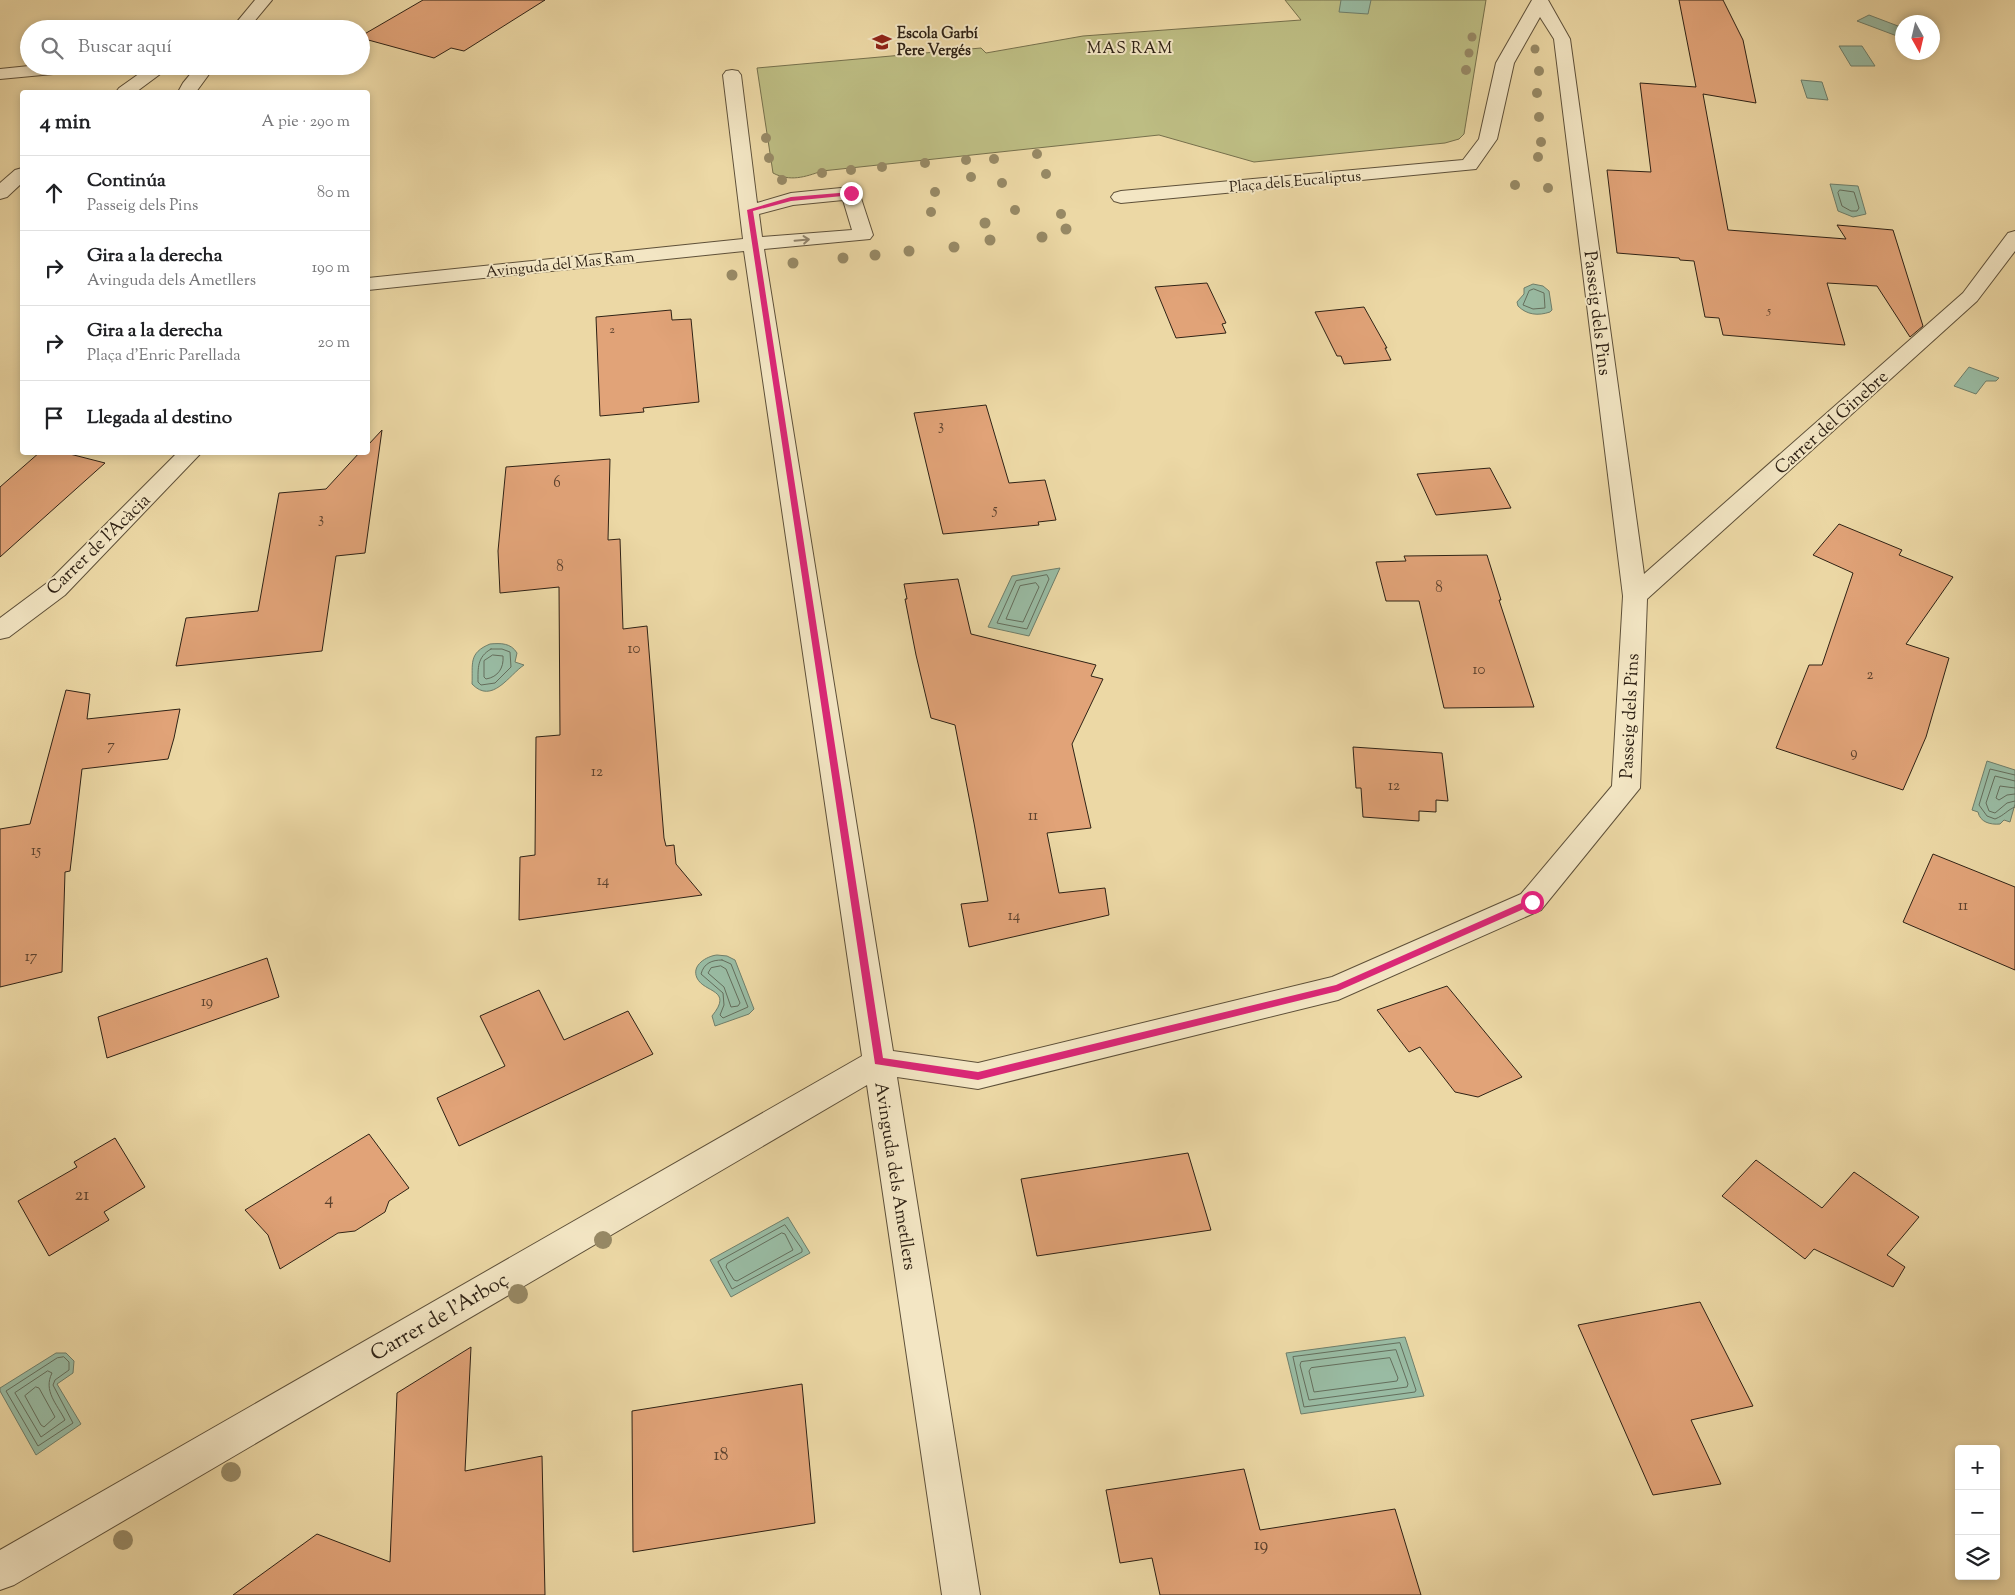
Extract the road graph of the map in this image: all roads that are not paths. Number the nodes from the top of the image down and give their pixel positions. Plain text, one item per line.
1 (264, 0) edge
2 (1541, 1) edge
3 (247, 20) edge
4 (20, 72) edge
5 (0, 74) edge
6 (149, 75) edge
7 (199, 75) edge
8 (732, 75) dead end
9 (128, 90) edge
10 (189, 90) edge
11 (20, 176) edge
12 (0, 193) edge
13 (1121, 196) dead end
14 (750, 210) junction
15 (2015, 238) edge
16 (753, 244) junction
17 (370, 284) edge
18 (188, 455) edge
19 (1635, 596) junction
20 (0, 631) edge
21 (879, 1062) junction
22 (0, 1571) edge
23 (961, 1595) edge

1 - 3 street
2 - 13 street, Plaça dels Eucaliptus
2 - 19 street, Passeig dels Pins
4 - 5 street
6 - 9 street
7 - 10 street
8 - 14 street, Avinguda dels Ametllers
11 - 12 street
14 - 16 street, Avinguda dels Ametllers
16 -> 14 street, Avinguda del Mas Ram
15 - 19 street, Carrer del Ginebre
16 - 17 street, Avinguda del Mas Ram
16 - 21 street, Avinguda dels Ametllers
18 - 20 street, Carrer de l'Acàcia
19 - 21 street, Passeig dels Pins
21 - 22 street, Carrer de l'Arboç
21 - 23 street, Avinguda dels Ametllers

